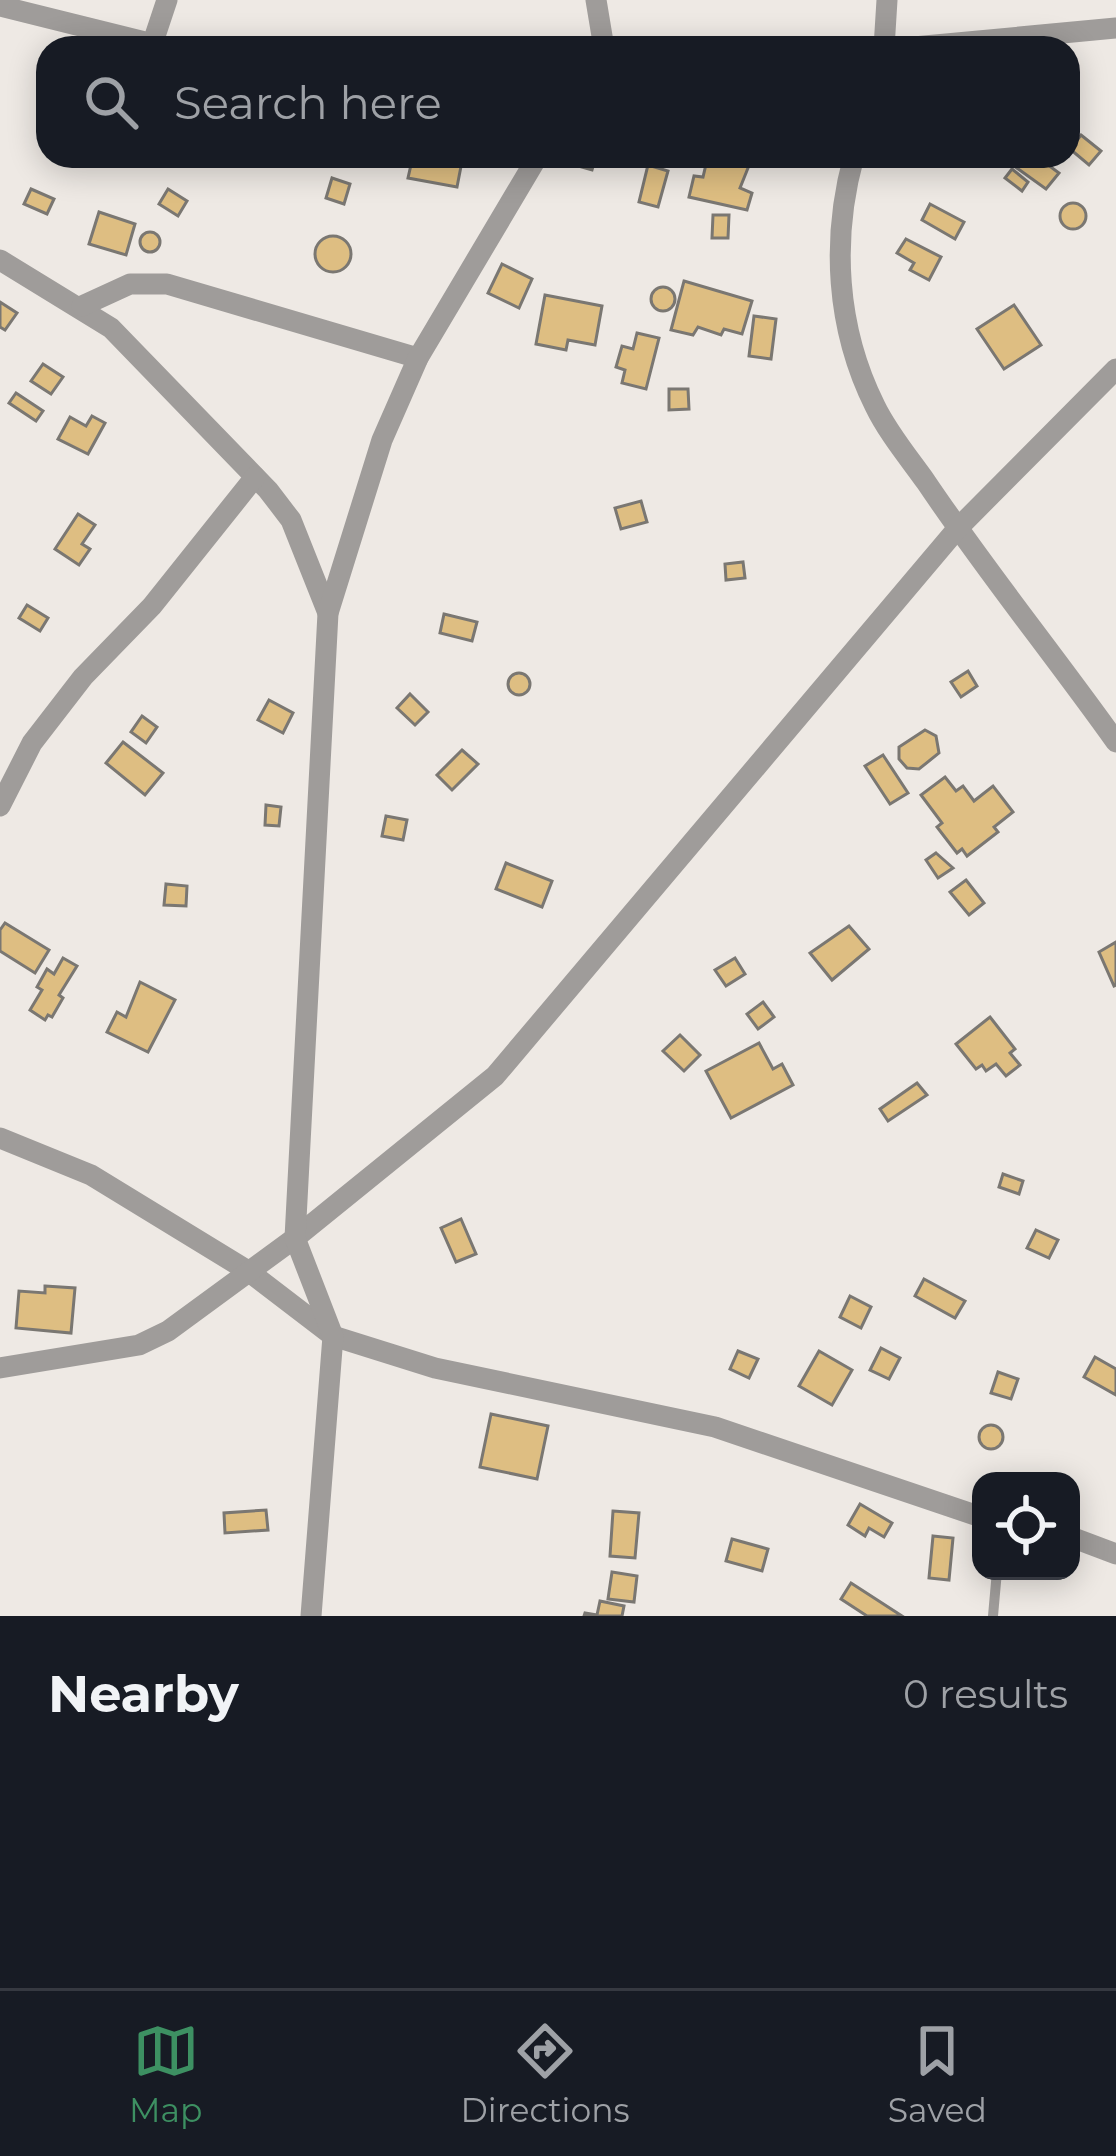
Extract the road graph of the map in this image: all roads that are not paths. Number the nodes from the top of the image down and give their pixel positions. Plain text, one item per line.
1 (167, 0) edge
2 (596, 0) edge
3 (887, 0) edge
4 (0, 6) edge
5 (1116, 28) edge
6 (121, 36) edge
7 (162, 36) edge
8 (602, 36) edge
9 (885, 36) edge
10 (1031, 36) edge
11 (531, 168) edge
12 (852, 168) edge
13 (0, 260) edge
14 (82, 306) junction
15 (418, 358) junction
16 (1116, 369) edge
17 (255, 477) junction
18 (958, 529) junction
19 (328, 614) junction
20 (1116, 742) edge
21 (0, 806) edge
22 (0, 1138) edge
23 (295, 1238) junction
24 (248, 1271) junction
25 (333, 1336) junction
26 (0, 1368) edge
27 (972, 1514) edge
28 (1080, 1541) edge
29 (1116, 1554) edge
30 (996, 1580) edge
31 (311, 1616) edge
32 (994, 1616) edge

1 - 7 street
2 - 8 street
3 - 9 street
4 - 6 street
5 - 10 street
11 - 15 street
12 - 18 street
13 - 14 street
14 - 15 street
14 - 17 street
15 - 19 street
16 - 18 street
17 - 19 street
17 - 21 street
18 - 20 street
18 - 23 street
19 - 23 street
22 - 24 street
23 - 24 street
23 - 25 street
24 - 25 street
24 - 26 street
25 - 27 street
25 - 31 street
28 - 29 street
30 - 32 lane

